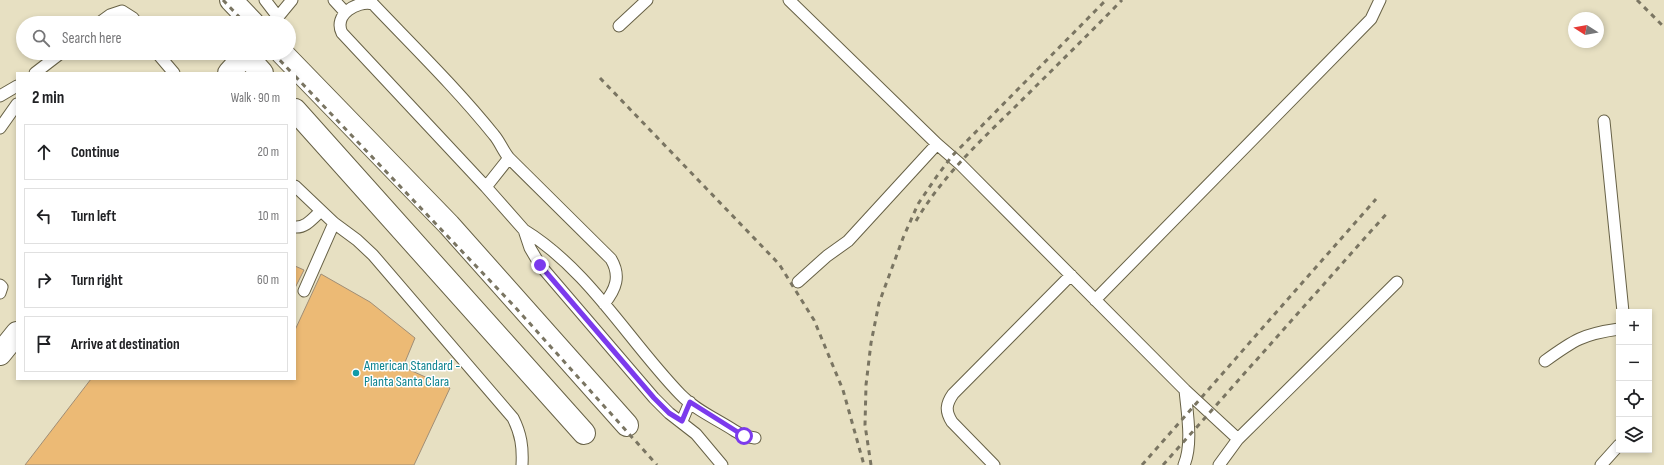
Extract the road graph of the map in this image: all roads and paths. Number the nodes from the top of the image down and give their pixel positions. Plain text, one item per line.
1 (231, 0) edge
2 (265, 0) edge
3 (292, 0) edge
4 (334, 0) edge
5 (647, 0) edge
6 (789, 0) edge
7 (1380, 0) edge
8 (345, 12) junction
9 (109, 16) edge
10 (130, 16) edge
11 (246, 16) edge
12 (274, 16) edge
13 (279, 16) edge
14 (619, 26) dead end
15 (52, 60) edge
16 (163, 60) edge
17 (241, 60) edge
18 (251, 60) edge
19 (289, 60) edge
20 (36, 72) edge
21 (173, 72) edge
22 (230, 72) edge
23 (261, 72) edge
24 (16, 87) edge
25 (0, 96) edge
26 (16, 105) edge
27 (296, 111) edge
28 (1604, 121) dead end
29 (0, 128) edge
30 (937, 144) junction
31 (509, 158) junction
32 (296, 187) edge
33 (486, 187) junction
34 (321, 210) junction
35 (334, 223) junction
36 (296, 227) edge
37 (524, 230) junction
38 (1071, 274) junction
39 (798, 282) dead end
40 (1397, 282) dead end
41 (0, 285) edge
42 (304, 291) dead end
43 (0, 293) edge
44 (1095, 300) junction
45 (604, 304) junction
46 (1623, 309) edge
47 (1616, 329) edge
48 (16, 334) edge
49 (0, 354) edge
50 (1545, 361) dead end
51 (1185, 390) junction
52 (690, 402) junction
53 (682, 421) junction
54 (627, 425) dead end
55 (584, 433) dead end
56 (755, 438) dead end
57 (1238, 439) junction
58 (1616, 448) edge
59 (522, 465) edge
60 (722, 465) edge
61 (994, 465) edge
62 (1184, 465) edge
63 (1219, 465) edge
64 (1601, 465) edge

1 - 11 street
2 - 12 lane
3 - 13 lane
4 - 8 lane
5 - 14 lane
6 - 30 lane
7 - 44 lane
8 - 31 lane
8 - 33 lane
9 - 10 lane
15 - 20 lane
16 - 21 lane
17 - 22 street
18 - 23 street
19 - 54 street
24 - 25 lane
26 - 29 lane
27 - 55 street
28 - 46 lane
30 - 38 lane
30 - 39 lane
31 - 33 lane
31 - 45 lane
32 - 34 lane
33 - 37 lane
34 - 35 lane
34 - 36 lane
35 - 42 lane
35 - 59 lane
37 - 45 lane
37 - 53 lane
38 - 44 lane
38 - 61 lane
40 - 57 lane
41 - 43 lane
44 - 51 lane
45 - 52 lane
47 - 50 lane
48 - 49 street
51 - 57 lane
51 - 62 lane
52 - 53 lane
52 - 56 lane
53 - 60 lane
57 - 63 lane
58 - 64 lane

